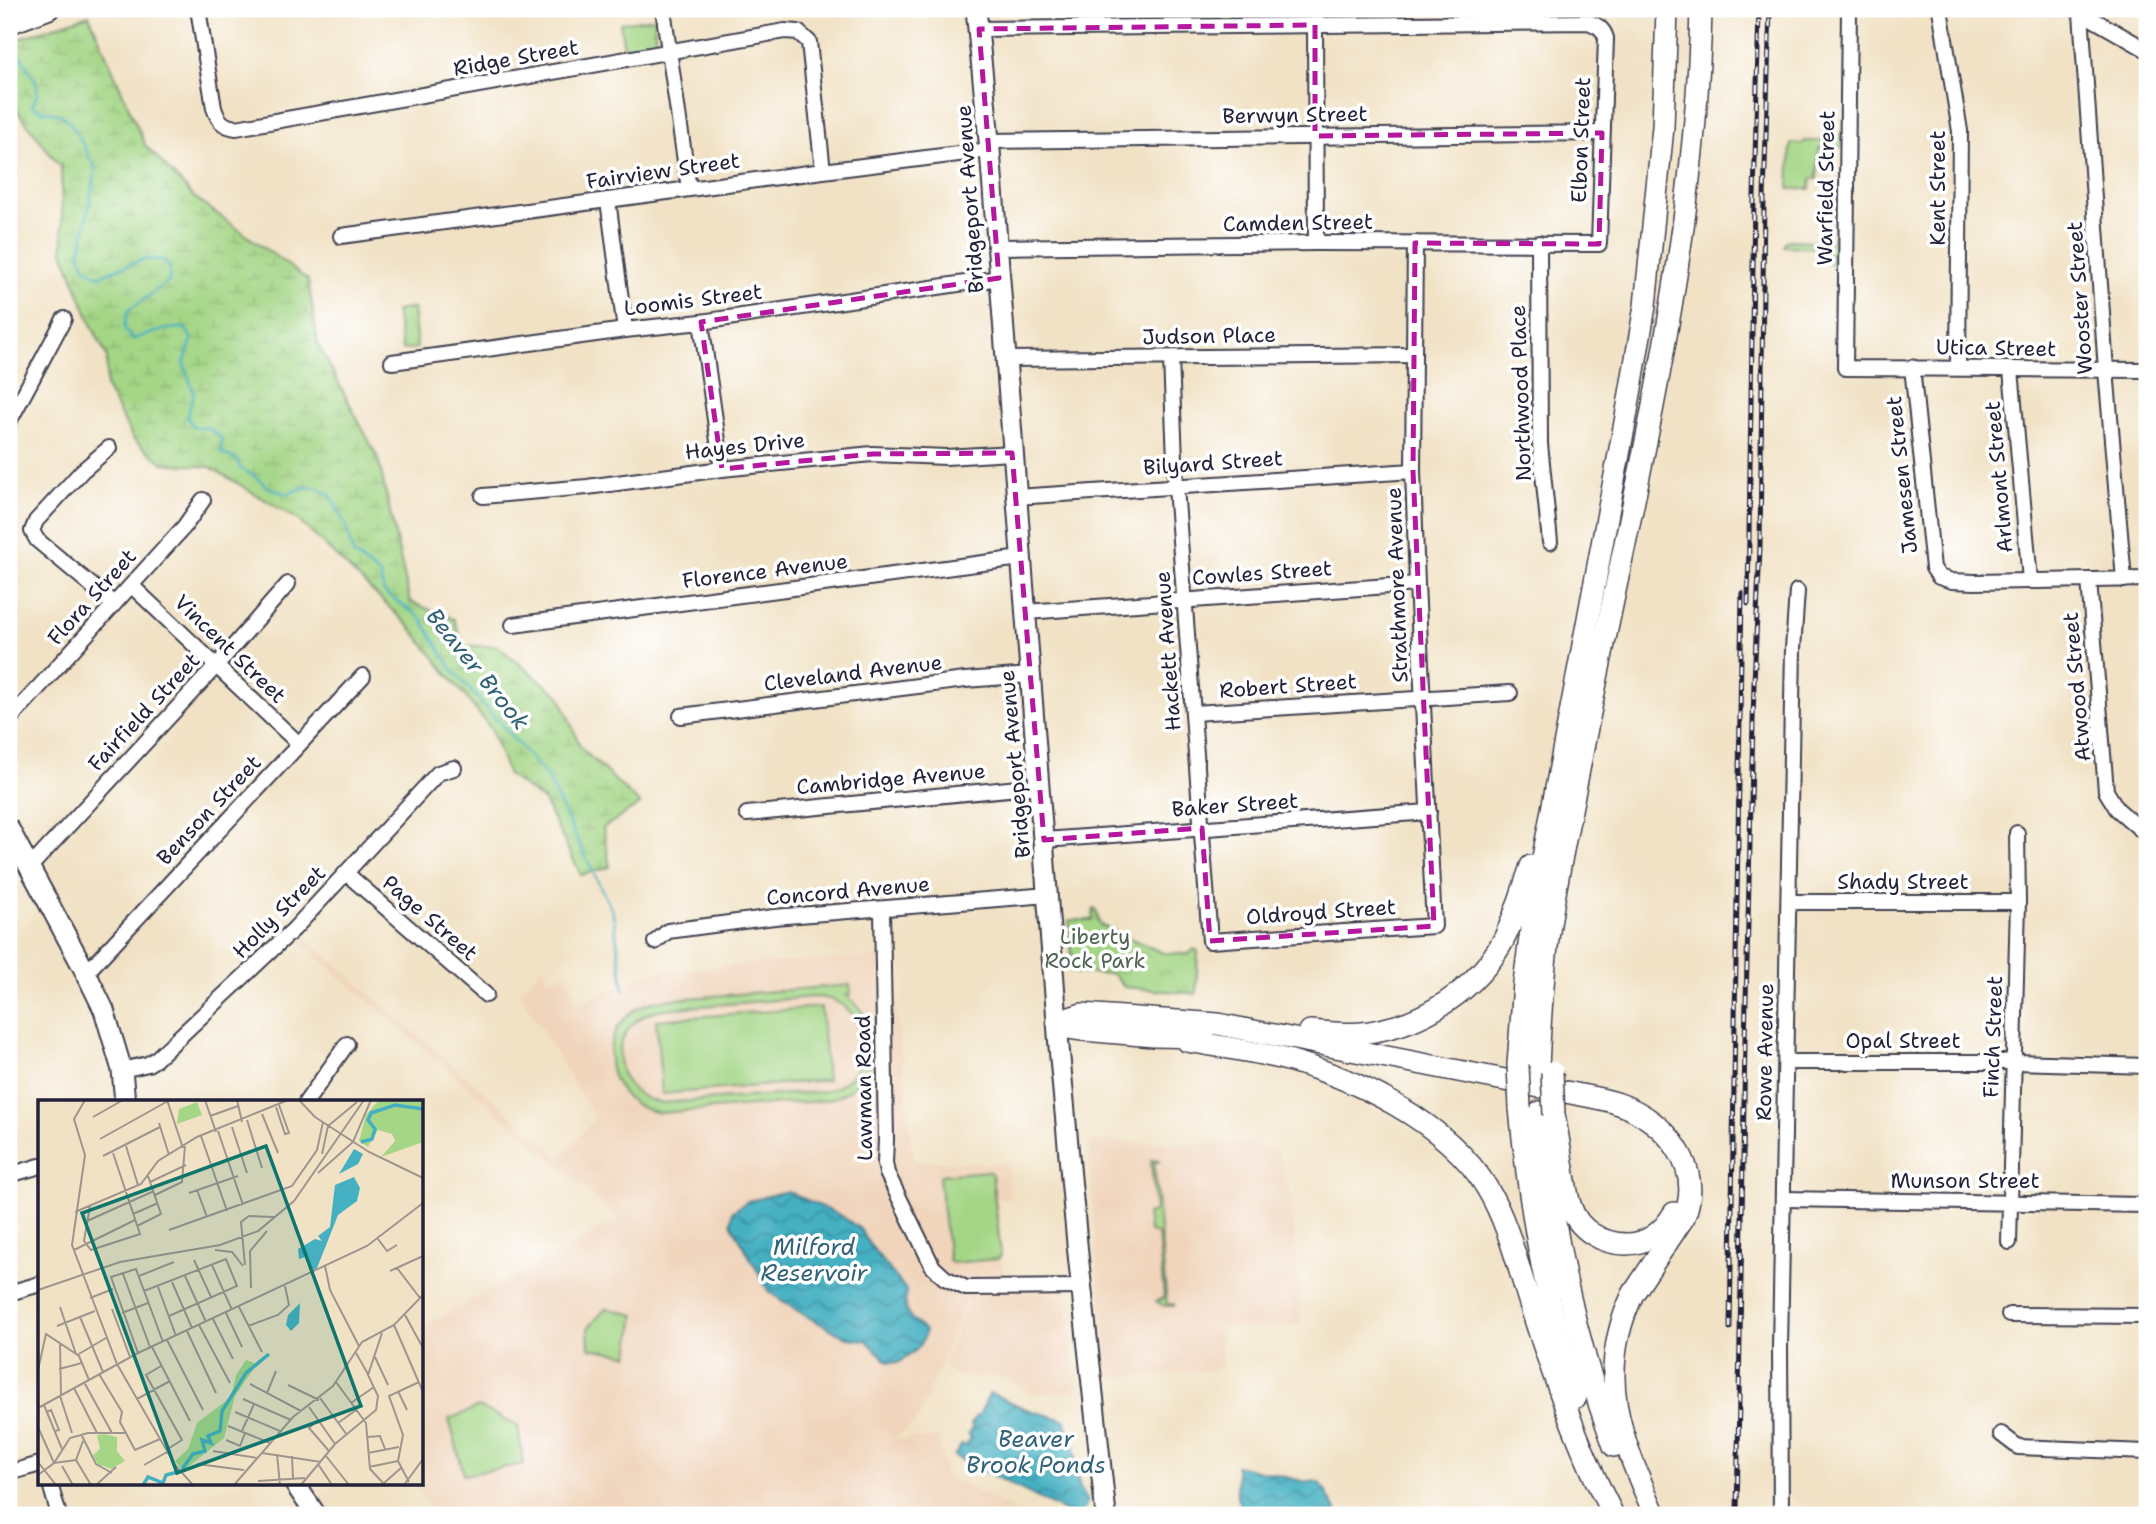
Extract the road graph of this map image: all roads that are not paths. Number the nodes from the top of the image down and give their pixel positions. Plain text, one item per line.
1 (50, 9) edge
2 (198, 9) edge
3 (663, 9) edge
4 (976, 9) edge
5 (1371, 9) edge
6 (1667, 9) edge
7 (1701, 9) edge
8 (1849, 9) edge
9 (1940, 9) edge
10 (2077, 11) edge
11 (1514, 16) edge
12 (9, 24) edge
13 (1372, 24) junction
14 (1315, 25) junction
15 (979, 29) junction
16 (2147, 50) edge
17 (670, 52) junction
18 (1602, 133) junction
19 (1315, 136) junction
20 (989, 145) junction
21 (823, 170) junction
22 (689, 189) junction
23 (608, 200) junction
24 (341, 236) dead end
25 (1316, 243) junction
26 (1415, 243) junction
27 (1539, 243) junction
28 (1599, 244) joint
29 (997, 247) junction
30 (999, 278) junction
31 (64, 319) dead end
32 (701, 322) junction
33 (625, 330) junction
34 (1413, 355) junction
35 (1171, 358) junction
36 (1006, 359) junction
37 (392, 362) dead end
38 (1845, 368) joint
39 (1912, 368) junction
40 (1958, 368) junction
41 (2011, 370) junction
42 (2106, 370) junction
43 (2147, 370) edge
44 (9, 422) edge
45 (109, 448) dead end
46 (1012, 453) junction
47 (722, 469) junction
48 (1413, 471) junction
49 (1176, 487) junction
50 (482, 496) dead end
51 (1016, 497) junction
52 (203, 500) dead end
53 (1550, 542) dead end
54 (1021, 558) junction
55 (2123, 579) junction
56 (2147, 579) edge
57 (2029, 580) junction
58 (2089, 580) junction
59 (288, 584) dead end
60 (1417, 584) junction
61 (132, 586) junction
62 (1797, 591) dead end
63 (1185, 599) junction
64 (114, 604) junction
65 (1026, 612) junction
66 (513, 625) dead end
67 (217, 665) junction
68 (1031, 675) junction
69 (363, 676) dead end
70 (1510, 693) dead end
71 (1423, 698) junction
72 (1195, 713) junction
73 (681, 716) dead end
74 (9, 720) edge
75 (299, 744) junction
76 (454, 768) dead end
77 (1040, 786) junction
78 (1552, 804) junction
79 (1429, 812) junction
80 (747, 814) dead end
81 (1202, 828) junction
82 (9, 829) edge
83 (2018, 833) dead end
84 (2147, 835) edge
85 (1044, 840) junction
86 (30, 867) junction
87 (347, 874) junction
88 (1048, 895) junction
89 (1788, 902) junction
90 (2018, 902) junction
91 (882, 910) junction
92 (1434, 926) joint
93 (1210, 941) joint
94 (655, 942) dead end
95 (86, 973) junction
96 (486, 995) dead end
97 (1058, 1022) junction
98 (1218, 1024) junction
99 (1154, 1036) junction
100 (347, 1044) dead end
101 (1786, 1062) junction
102 (2012, 1062) junction
103 (2147, 1066) edge
104 (1536, 1069) junction
105 (122, 1070) junction
106 (125, 1100) edge
107 (307, 1100) edge
108 (1538, 1112) junction
109 (38, 1166) edge
110 (10, 1170) edge
111 (1783, 1199) junction
112 (2010, 1202) junction
113 (2147, 1205) edge
114 (2009, 1241) dead end
115 (38, 1285) edge
116 (1081, 1287) junction
117 (9, 1293) edge
118 (2009, 1315) dead end
119 (2147, 1316) edge
120 (2001, 1434) dead end
121 (2147, 1452) edge
122 (38, 1465) edge
123 (9, 1473) edge
124 (51, 1486) edge
125 (296, 1486) edge
126 (59, 1515) edge
127 (316, 1515) edge
128 (1106, 1515) edge
129 (1613, 1515) edge
130 (1623, 1515) edge
131 (1644, 1515) edge
132 (1655, 1515) edge
133 (1781, 1515) edge

1 - 12 main road
2 - 17 street, Ridge Street
3 - 17 street
4 - 15 main road, Bridgeport Avenue
5 - 13 street
6 - 78 highway
7 - 104 highway
8 - 38 street, Warfield Street
9 - 40 street, Kent Street
10 - 16 street
10 - 42 street, Wooster Street
11 - 13 street
11 - 18 street, Elbon Street
13 - 14 street
14 - 15 street
14 - 19 street
15 - 20 main road, Bridgeport Avenue
17 - 21 street, Ridge Street
17 - 22 street
18 - 19 street, Berwyn Street
18 - 28 street, Elbon Street
19 - 20 street, Berwyn Street
19 - 25 street
20 - 21 street, Fairview Street
20 - 29 main road, Bridgeport Avenue
21 - 22 street, Fairview Street
22 - 23 street, Fairview Street
23 - 24 street, Fairview Street
23 - 33 street
25 - 26 street, Camden Street
25 - 29 street, Camden Street
26 - 27 street, Camden Street
26 - 34 street, Strathmore Avenue
27 - 28 street, Camden Street
27 - 53 street, Northwood Place
29 - 30 main road, Bridgeport Avenue
30 - 32 street, Loomis Street
30 - 36 main road, Bridgeport Avenue
31 - 44 street
32 - 33 street, Loomis Street
32 - 47 street
33 - 37 street, Loomis Street
34 - 35 street, Judson Place
34 - 48 street, Strathmore Avenue
35 - 36 street, Judson Place
35 - 49 street, Hackett Avenue
36 - 46 main road, Bridgeport Avenue
38 - 39 street, Utica Street
39 - 40 street, Utica Street
39 - 57 street, Jamesen Street
40 - 41 street, Utica Street
41 - 42 street, Utica Street
41 - 57 street, Arlmont Street
42 - 43 street, Utica Street
42 - 55 street, Wooster Street
45 - 64 street
46 - 47 street, Hayes Drive
46 - 51 main road, Bridgeport Avenue
47 - 50 street, Hayes Drive
48 - 49 street, Bilyard Street
48 - 60 street, Strathmore Avenue
49 - 51 street, Bilyard Street
49 - 63 street, Hackett Avenue
51 - 54 main road, Bridgeport Avenue
52 - 61 street, Flora Street
54 - 65 main road, Bridgeport Avenue
54 - 66 street, Florence Avenue
55 - 56 street
55 - 58 street
57 - 58 street
58 - 84 street, Atwood Street
59 - 67 street, Fairfield Street
60 - 63 street, Cowles Street
60 - 71 street, Strathmore Avenue
61 - 64 street, Flora Street
61 - 67 street, Vincent Street
62 - 89 street, Rowe Avenue
63 - 65 street, Cowles Street
63 - 72 street, Hackett Avenue
64 - 74 street, Flora Street
65 - 68 main road, Bridgeport Avenue
67 - 75 street, Vincent Street
67 - 86 street, Fairfield Street
68 - 73 street, Cleveland Avenue
68 - 77 main road, Bridgeport Avenue
69 - 75 street, Benson Street
70 - 71 street, Robert Street
71 - 72 street, Robert Street
71 - 79 street, Strathmore Avenue
72 - 81 street, Hackett Avenue
75 - 95 street, Benson Street
76 - 87 street, Holly Street
77 - 80 street, Cambridge Avenue
77 - 85 main road, Bridgeport Avenue
78 - 98 highway
78 - 104 highway
79 - 81 street, Baker Street
79 - 92 street, Strathmore Avenue
81 - 85 street, Baker Street
81 - 93 street, Hackett Avenue
82 - 86 main road
83 - 90 street, Finch Street
85 - 88 main road, Bridgeport Avenue
86 - 95 main road
87 - 96 street, Page Street
87 - 105 street, Holly Street
88 - 91 street, Concord Avenue
88 - 97 main road, Bridgeport Avenue
89 - 90 street, Shady Street
89 - 101 street, Rowe Avenue
90 - 102 street, Finch Street
91 - 94 street, Concord Avenue
91 - 116 street, Lawman Road
92 - 93 street, Oldroyd Street
95 - 105 main road
97 - 98 highway
97 - 99 highway
97 - 116 main road, Bridgeport Avenue
98 - 132 highway
99 - 108 highway
99 - 129 highway
100 - 107 street
101 - 102 street, Opal Street
101 - 111 street, Rowe Avenue
102 - 103 street, Opal Street
102 - 112 street, Finch Street
104 - 108 highway
105 - 106 main road
108 - 130 highway
108 - 131 highway
109 - 110 street
111 - 112 street, Munson Street
111 - 133 street, Rowe Avenue
112 - 113 street, Munson Street
112 - 114 street, Finch Street
115 - 117 street
116 - 128 main road, Bridgeport Avenue
118 - 119 street
120 - 121 street
122 - 123 street
124 - 126 street
125 - 127 main road

